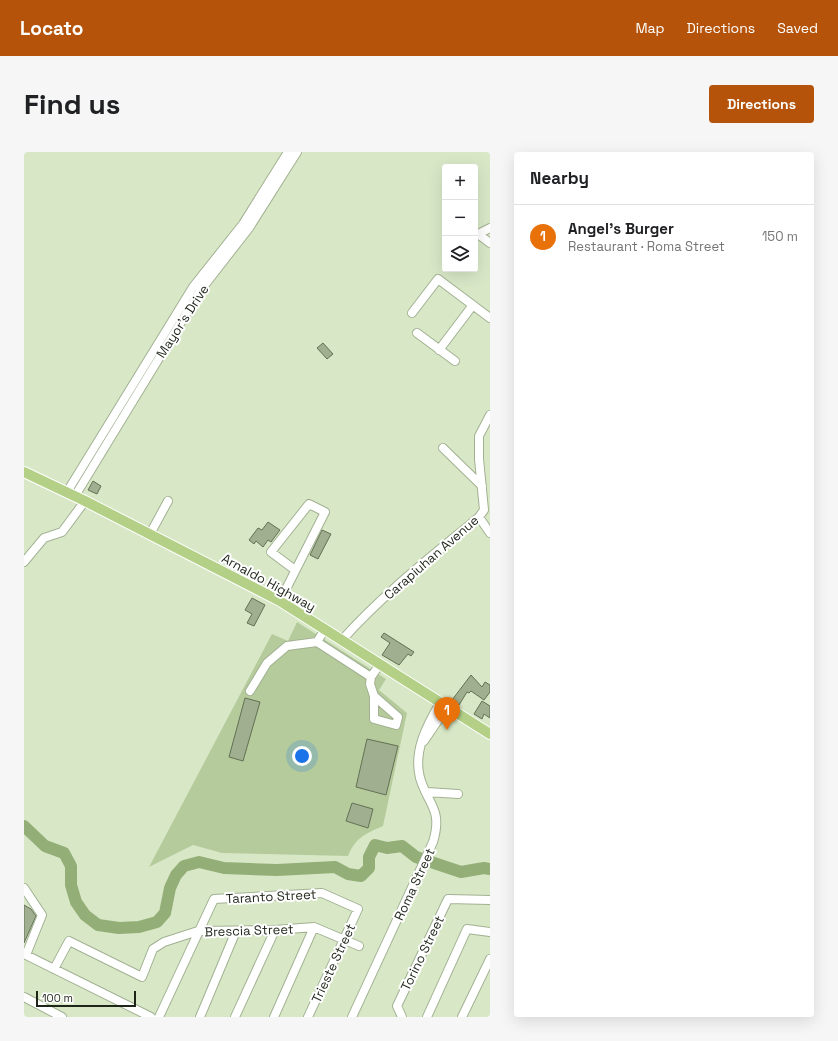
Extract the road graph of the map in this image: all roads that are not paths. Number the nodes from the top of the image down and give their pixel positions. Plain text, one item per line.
1 (288, 152) edge
2 (298, 152) edge
3 (490, 228) edge
4 (478, 233) edge
5 (478, 234) edge
6 (490, 243) edge
7 (473, 305) junction
8 (412, 313) dead end
9 (490, 318) edge
10 (172, 329) junction
11 (417, 333) dead end
12 (439, 350) junction
13 (455, 361) dead end
14 (490, 415) edge
15 (443, 448) dead end
16 (24, 472) edge
17 (482, 486) junction
18 (71, 494) junction
19 (487, 500) edge
20 (85, 501) junction
21 (168, 501) dead end
22 (479, 517) junction
23 (490, 533) edge
24 (150, 534) junction
25 (24, 562) edge
26 (295, 570) junction
27 (280, 601) junction
28 (325, 629) junction
29 (342, 640) junction
30 (317, 642) junction
31 (380, 664) junction
32 (371, 677) junction
33 (250, 690) dead end
34 (374, 696) dead end
35 (444, 705) junction
36 (490, 734) edge
37 (426, 792) junction
38 (458, 794) dead end
39 (24, 888) edge
40 (490, 900) edge
41 (358, 909) joint
42 (314, 927) junction
43 (275, 930) junction
44 (198, 931) junction
45 (236, 931) junction
46 (490, 932) edge
47 (344, 938) junction
48 (359, 946) dead end
49 (25, 954) edge
50 (490, 959) edge
51 (54, 969) junction
52 (24, 997) edge
53 (353, 1016) edge
54 (62, 1017) edge
55 (151, 1017) edge
56 (159, 1017) edge
57 (200, 1017) edge
58 (235, 1017) edge
59 (274, 1017) edge
60 (308, 1017) edge
61 (402, 1017) edge
62 (427, 1017) edge
63 (462, 1017) edge

1 - 10 street, Mayor's Drive
2 - 10 street, Mayor's Drive
3 - 4 street
5 - 6 street
7 - 8 street
7 - 9 street
7 - 12 street
10 - 18 street, Mayor's Drive
11 - 12 street
12 - 13 street
14 - 17 street, Carapiuhan Avenue
15 - 17 street
16 - 18 main road, Arnaldo Highway
17 - 19 street, Carapiuhan Avenue
18 - 20 main road, Arnaldo Highway
19 - 22 street, Carapiuhan Avenue
20 - 24 main road, Arnaldo Highway
20 - 25 street
21 - 24 street
22 - 23 street
22 - 29 street, Carapiuhan Avenue
24 - 27 main road, Arnaldo Highway
26 - 26 street
26 - 27 street
27 - 28 main road, Arnaldo Highway
28 - 29 main road, Arnaldo Highway
28 - 30 street
29 - 31 main road, Arnaldo Highway
30 - 32 street
30 - 33 street
31 - 32 street
31 - 35 main road, Arnaldo Highway
32 - 34 street
35 - 36 main road, Arnaldo Highway
35 - 37 street, Roma Street
37 - 38 street
37 - 53 street, Roma Street
39 - 49 street
40 - 61 street, Torino Street
41 - 44 street, Taranto Street
41 - 47 street, Trieste Street
42 - 43 street, Brescia Street
42 - 47 street, Brescia Street
42 - 59 street
43 - 45 street, Brescia Street
43 - 58 street
44 - 45 street, Brescia Street
44 - 51 street, Brescia Street
44 - 56 street, Taranto Street
45 - 57 street
46 - 62 street
47 - 48 street, Brescia Street
47 - 60 street, Trieste Street
49 - 51 street
50 - 63 street
51 - 55 street
52 - 54 street

